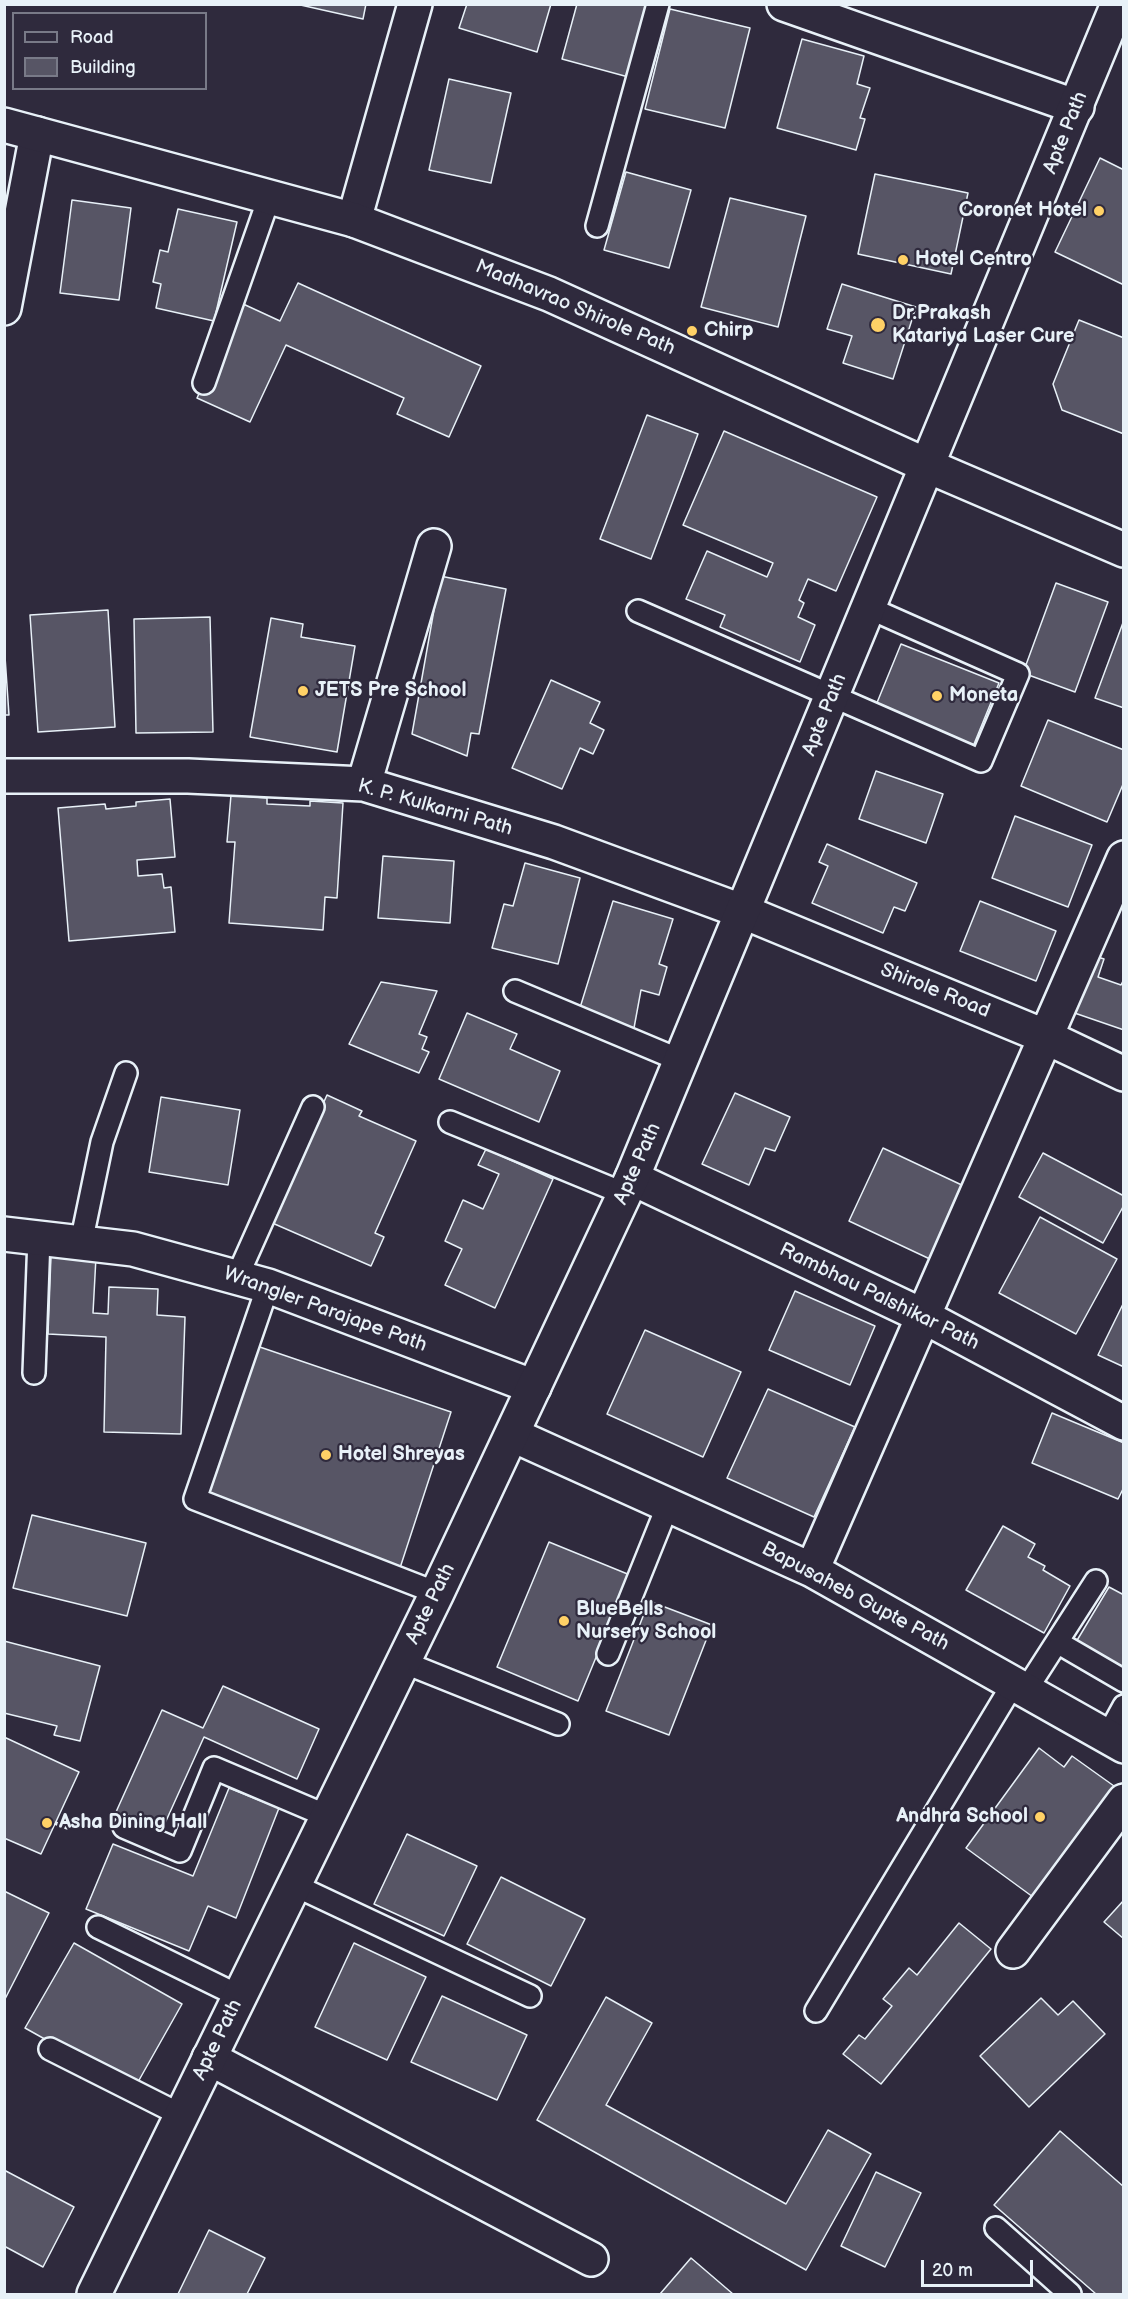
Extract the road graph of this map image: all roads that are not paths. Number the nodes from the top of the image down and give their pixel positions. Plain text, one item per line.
1 (416, 4) edge
2 (658, 4) edge
3 (784, 4) edge
4 (1118, 4) edge
5 (1077, 107) junction
6 (4, 125) edge
7 (37, 134) junction
8 (269, 198) junction
9 (354, 220) junction
10 (597, 226) dead end
11 (4, 308) edge
12 (204, 382) dead end
13 (928, 466) junction
14 (434, 546) dead end
15 (1124, 550) edge
16 (869, 608) junction
17 (638, 611) dead end
18 (832, 697) junction
19 (4, 776) edge
20 (364, 784) junction
21 (1124, 858) edge
22 (744, 912) junction
23 (515, 991) dead end
24 (1044, 1036) junction
25 (682, 1060) junction
26 (126, 1073) dead end
27 (1124, 1074) edge
28 (313, 1107) dead end
29 (450, 1122) dead end
30 (628, 1186) junction
31 (4, 1234) edge
32 (39, 1238) junction
33 (81, 1243) junction
34 (253, 1282) junction
35 (921, 1315) junction
36 (34, 1373) dead end
37 (534, 1387) junction
38 (1124, 1423) edge
39 (513, 1435) junction
40 (668, 1505) junction
41 (812, 1570) junction
42 (1096, 1581) dead end
43 (436, 1593) junction
44 (1057, 1642) junction
45 (608, 1654) dead end
46 (403, 1662) junction
47 (1124, 1681) edge
48 (1019, 1687) junction
49 (1124, 1706) edge
50 (558, 1724) dead end
51 (1115, 1741) edge
52 (1124, 1801) edge
53 (327, 1816) junction
54 (124, 1827) dead end
55 (294, 1885) junction
56 (98, 1927) dead end
57 (1013, 1952) dead end
58 (239, 1996) junction
59 (530, 1996) dead end
60 (816, 2011) dead end
61 (50, 2049) dead end
62 (209, 2058) junction
63 (181, 2115) junction
64 (996, 2228) dead end
65 (591, 2259) dead end
66 (94, 2295) edge
67 (1070, 2295) edge

1 - 9 street
2 - 10 lane
3 - 5 street
4 - 5 street, Apte Path
5 - 13 street, Apte Path
6 - 7 street, Madhavrao Shirole Path
7 - 8 street, Madhavrao Shirole Path
7 - 11 street
8 - 9 street, Madhavrao Shirole Path
8 - 12 lane
9 - 13 street, Madhavrao Shirole Path
13 - 15 street, Madhavrao Shirole Path
13 - 16 street, Apte Path
14 - 20 street
16 - 18 street, Apte Path
16 - 18 lane
17 - 18 lane
18 - 22 street, Apte Path
19 - 20 street, K. P. Kulkarni Path
20 - 22 street, K. P. Kulkarni Path
21 - 24 street
22 - 24 street, Shirole Road
22 - 25 street, Apte Path
23 - 25 lane
24 - 27 street, Shirole Road
24 - 35 street
25 - 30 street, Apte Path
26 - 33 lane
28 - 34 lane
29 - 30 lane
30 - 35 street, Rambhau Palshikar Path
30 - 37 street, Apte Path
31 - 32 street, Wrangler Parajape Path
32 - 33 street, Wrangler Parajape Path
32 - 36 lane
33 - 34 street, Wrangler Parajape Path
34 - 37 street, Wrangler Parajape Path
34 - 43 lane
35 - 38 street, Rambhau Palshikar Path
35 - 41 street
37 - 39 street, Apte Path
39 - 40 street, Bapusaheb Gupte Path
39 - 43 street, Apte Path
40 - 41 street, Bapusaheb Gupte Path
40 - 45 lane
41 - 48 street, Bapusaheb Gupte Path
42 - 44 lane
43 - 46 street, Apte Path
44 - 47 lane
44 - 48 lane
46 - 50 lane
46 - 53 street, Apte Path
48 - 51 street, Bapusaheb Gupte Path
48 - 60 lane
49 - 51 lane
52 - 57 street
53 - 54 lane
53 - 55 street, Apte Path
55 - 58 street, Apte Path
55 - 59 lane
56 - 58 lane
58 - 62 street, Apte Path
61 - 63 lane
62 - 63 street, Apte Path
62 - 65 street
63 - 66 street, Apte Path
64 - 67 lane

